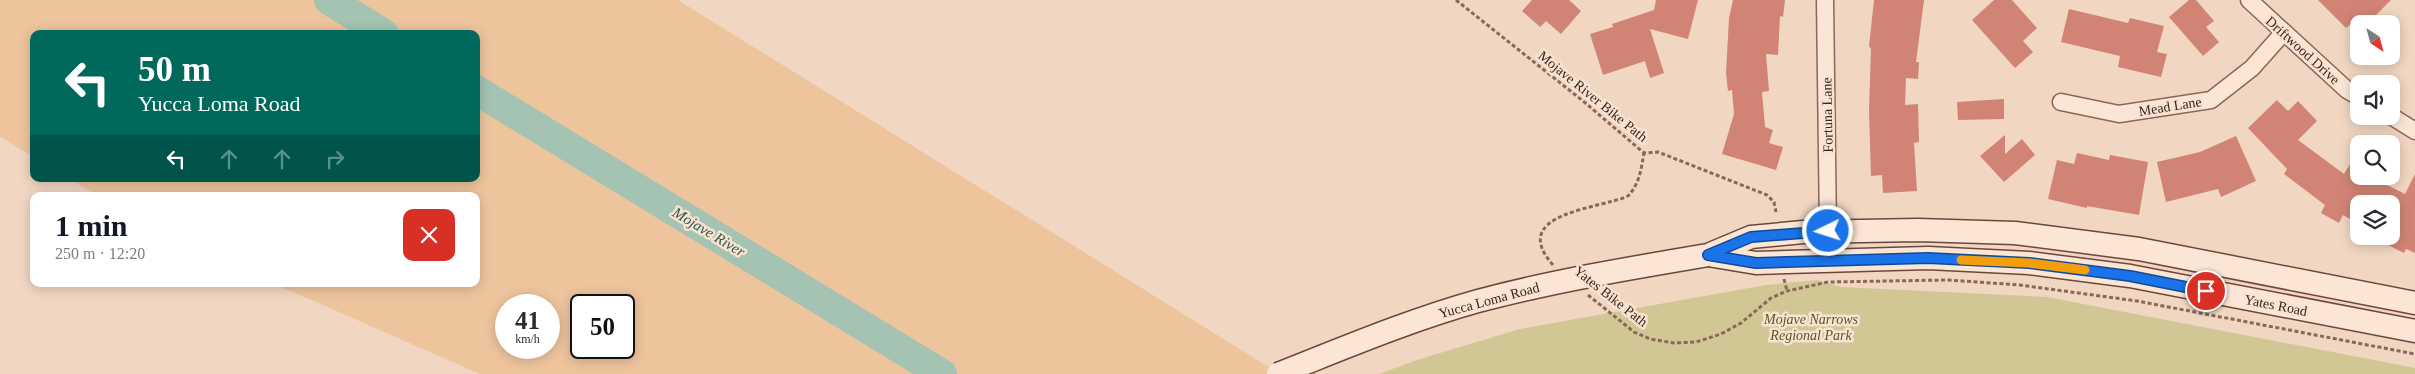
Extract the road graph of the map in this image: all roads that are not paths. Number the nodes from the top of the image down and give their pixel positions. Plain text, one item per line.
1 (1826, 0) edge
2 (2249, 0) edge
3 (2283, 33) junction
4 (2350, 92) edge
5 (2061, 102) dead end
6 (2400, 122) edge
7 (2415, 131) edge
8 (1828, 231) junction
9 (1803, 232) joint
10 (1708, 255) junction
11 (1781, 270) joint
12 (2415, 303) edge
13 (2415, 332) edge
14 (1278, 374) edge

1 - 8 street, Fortuna Lane
2 - 3 street, Driftwood Drive
3 - 4 street, Driftwood Drive
3 - 5 street, Mead Lane
6 - 7 street
8 - 9 main road, Yates Road
8 - 12 main road, Yates Road
9 - 10 main road, Yucca Loma Road
10 - 11 main road, Yucca Loma Road
10 - 14 main road, Yucca Loma Road, bridge
11 - 13 main road, Yates Road

